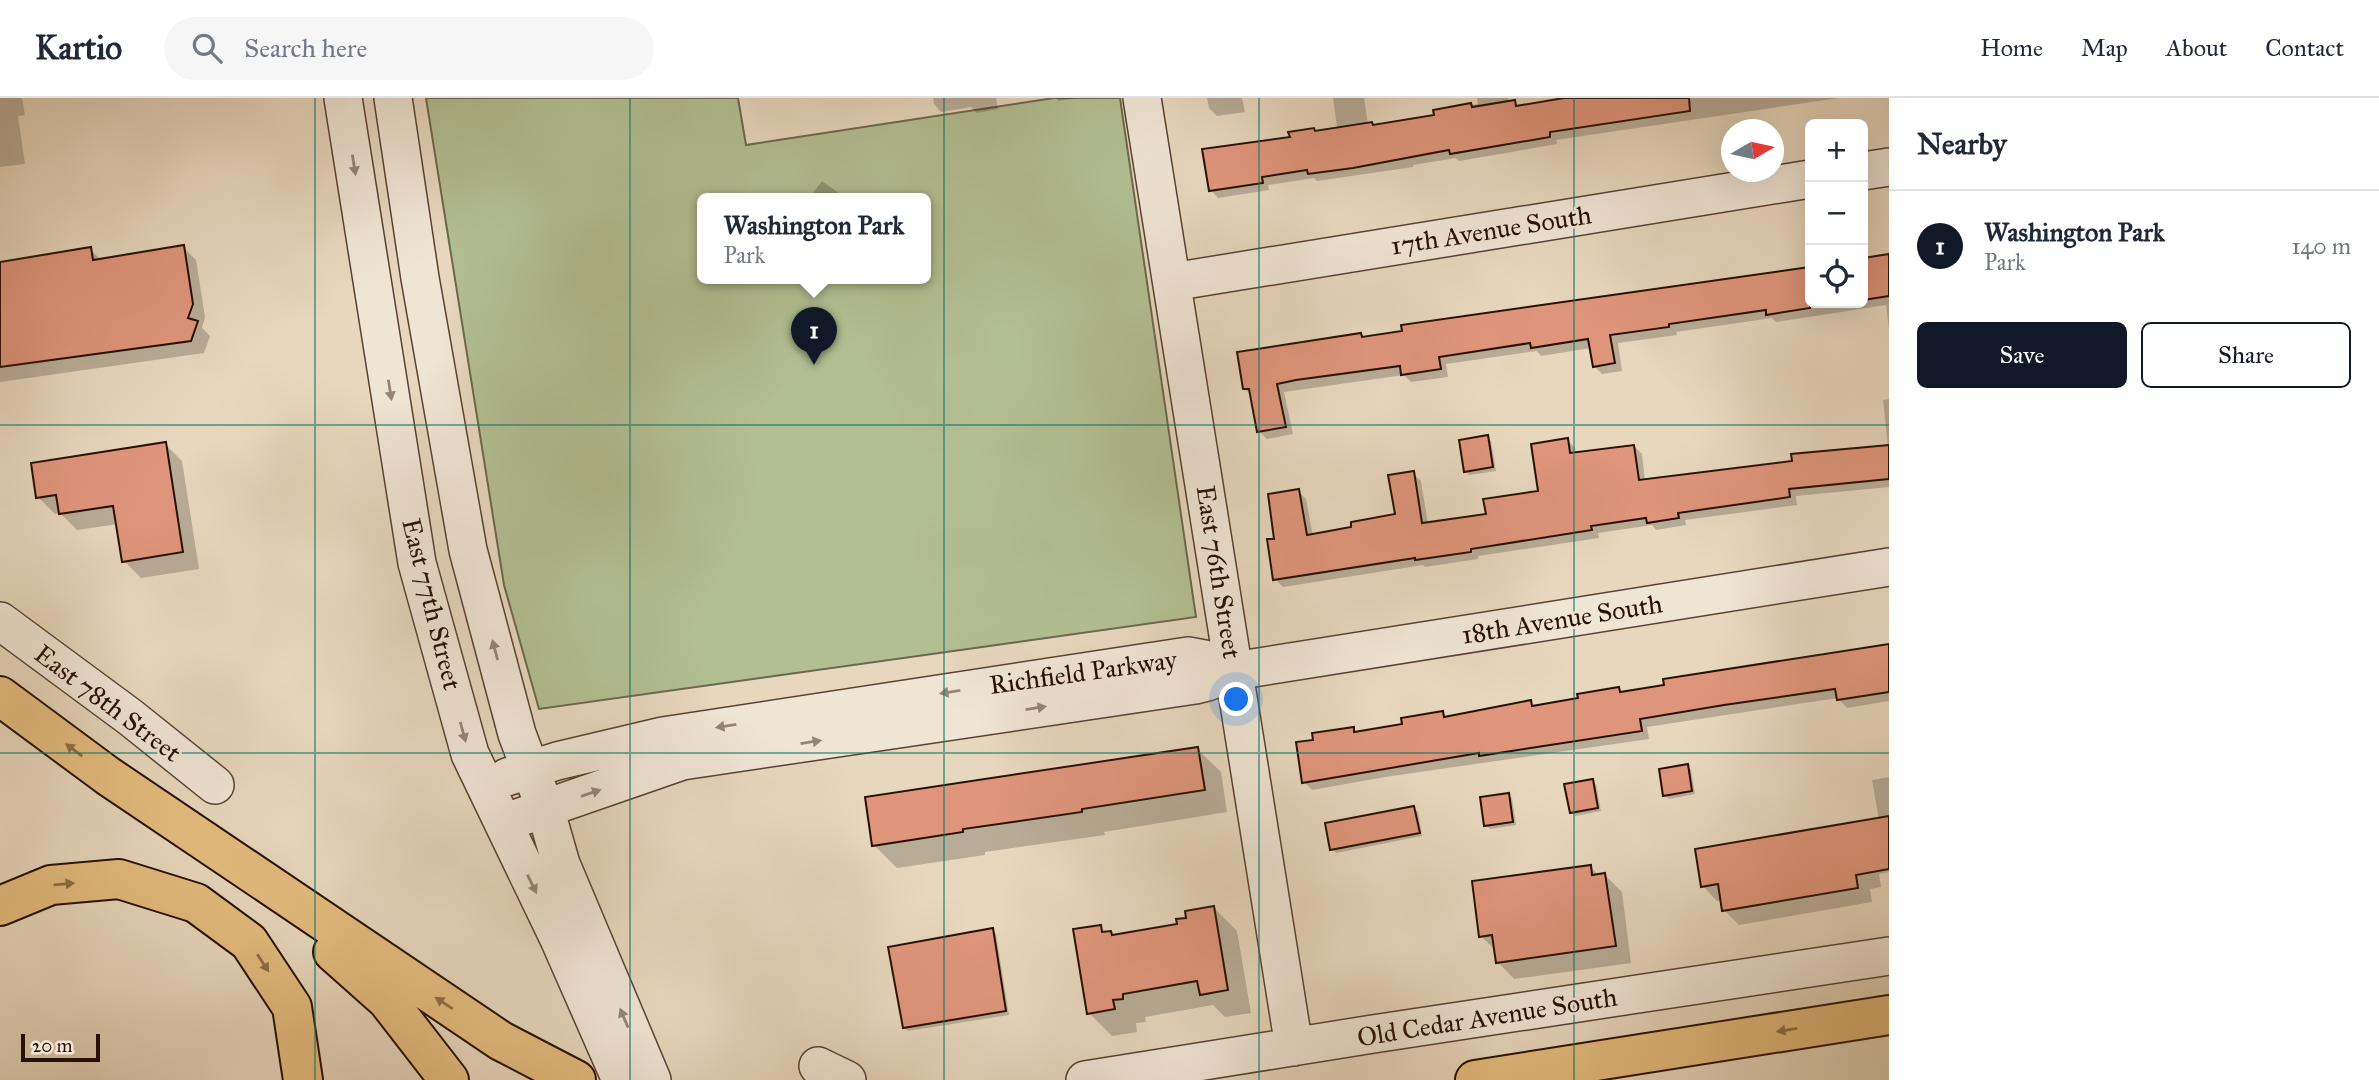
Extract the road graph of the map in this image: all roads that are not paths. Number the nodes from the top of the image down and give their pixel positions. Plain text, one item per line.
1 (343, 98) edge
2 (393, 98) edge
3 (1142, 98) edge
4 (1889, 167) edge
5 (1868, 170) edge
6 (1805, 180) edge
7 (1172, 282) junction
8 (1889, 567) edge
9 (0, 621) edge
10 (1234, 671) junction
11 (0, 696) edge
12 (530, 768) junction
13 (108, 776) junction
14 (215, 785) dead end
15 (485, 785) junction
16 (545, 808) junction
17 (503, 823) junction
18 (0, 906) edge
19 (1889, 956) edge
20 (1889, 1015) edge
21 (1294, 1047) junction
22 (303, 1080) edge
23 (449, 1080) edge
24 (576, 1080) edge
25 (621, 1080) edge
26 (652, 1080) edge
27 (1085, 1080) edge
28 (1475, 1080) edge

1 -> 15 street, East 77th Street
12 -> 2 street, East 77th Street
3 - 7 street, East 76th Street
4 - 5 street
6 - 7 street, 17th Avenue South
7 - 10 street, East 76th Street
8 - 10 street, 18th Avenue South
9 - 14 street, East 78th Street
10 -> 12 street, Richfield Parkway
16 -> 10 street, Richfield Parkway
10 - 21 street, East 76th Street
13 -> 11 highway
12 - 15 street, Richfield Parkway
12 - 16 street, East 77th Street
13 - 23 highway
24 -> 13 highway
15 - 17 street, East 77th Street
16 - 17 street, Richfield Parkway
26 -> 16 street, East 77th Street
17 -> 25 street, East 77th Street
18 -> 22 highway
19 - 21 street, Old Cedar Avenue South
20 -> 28 highway
21 - 27 street, Old Cedar Avenue South

